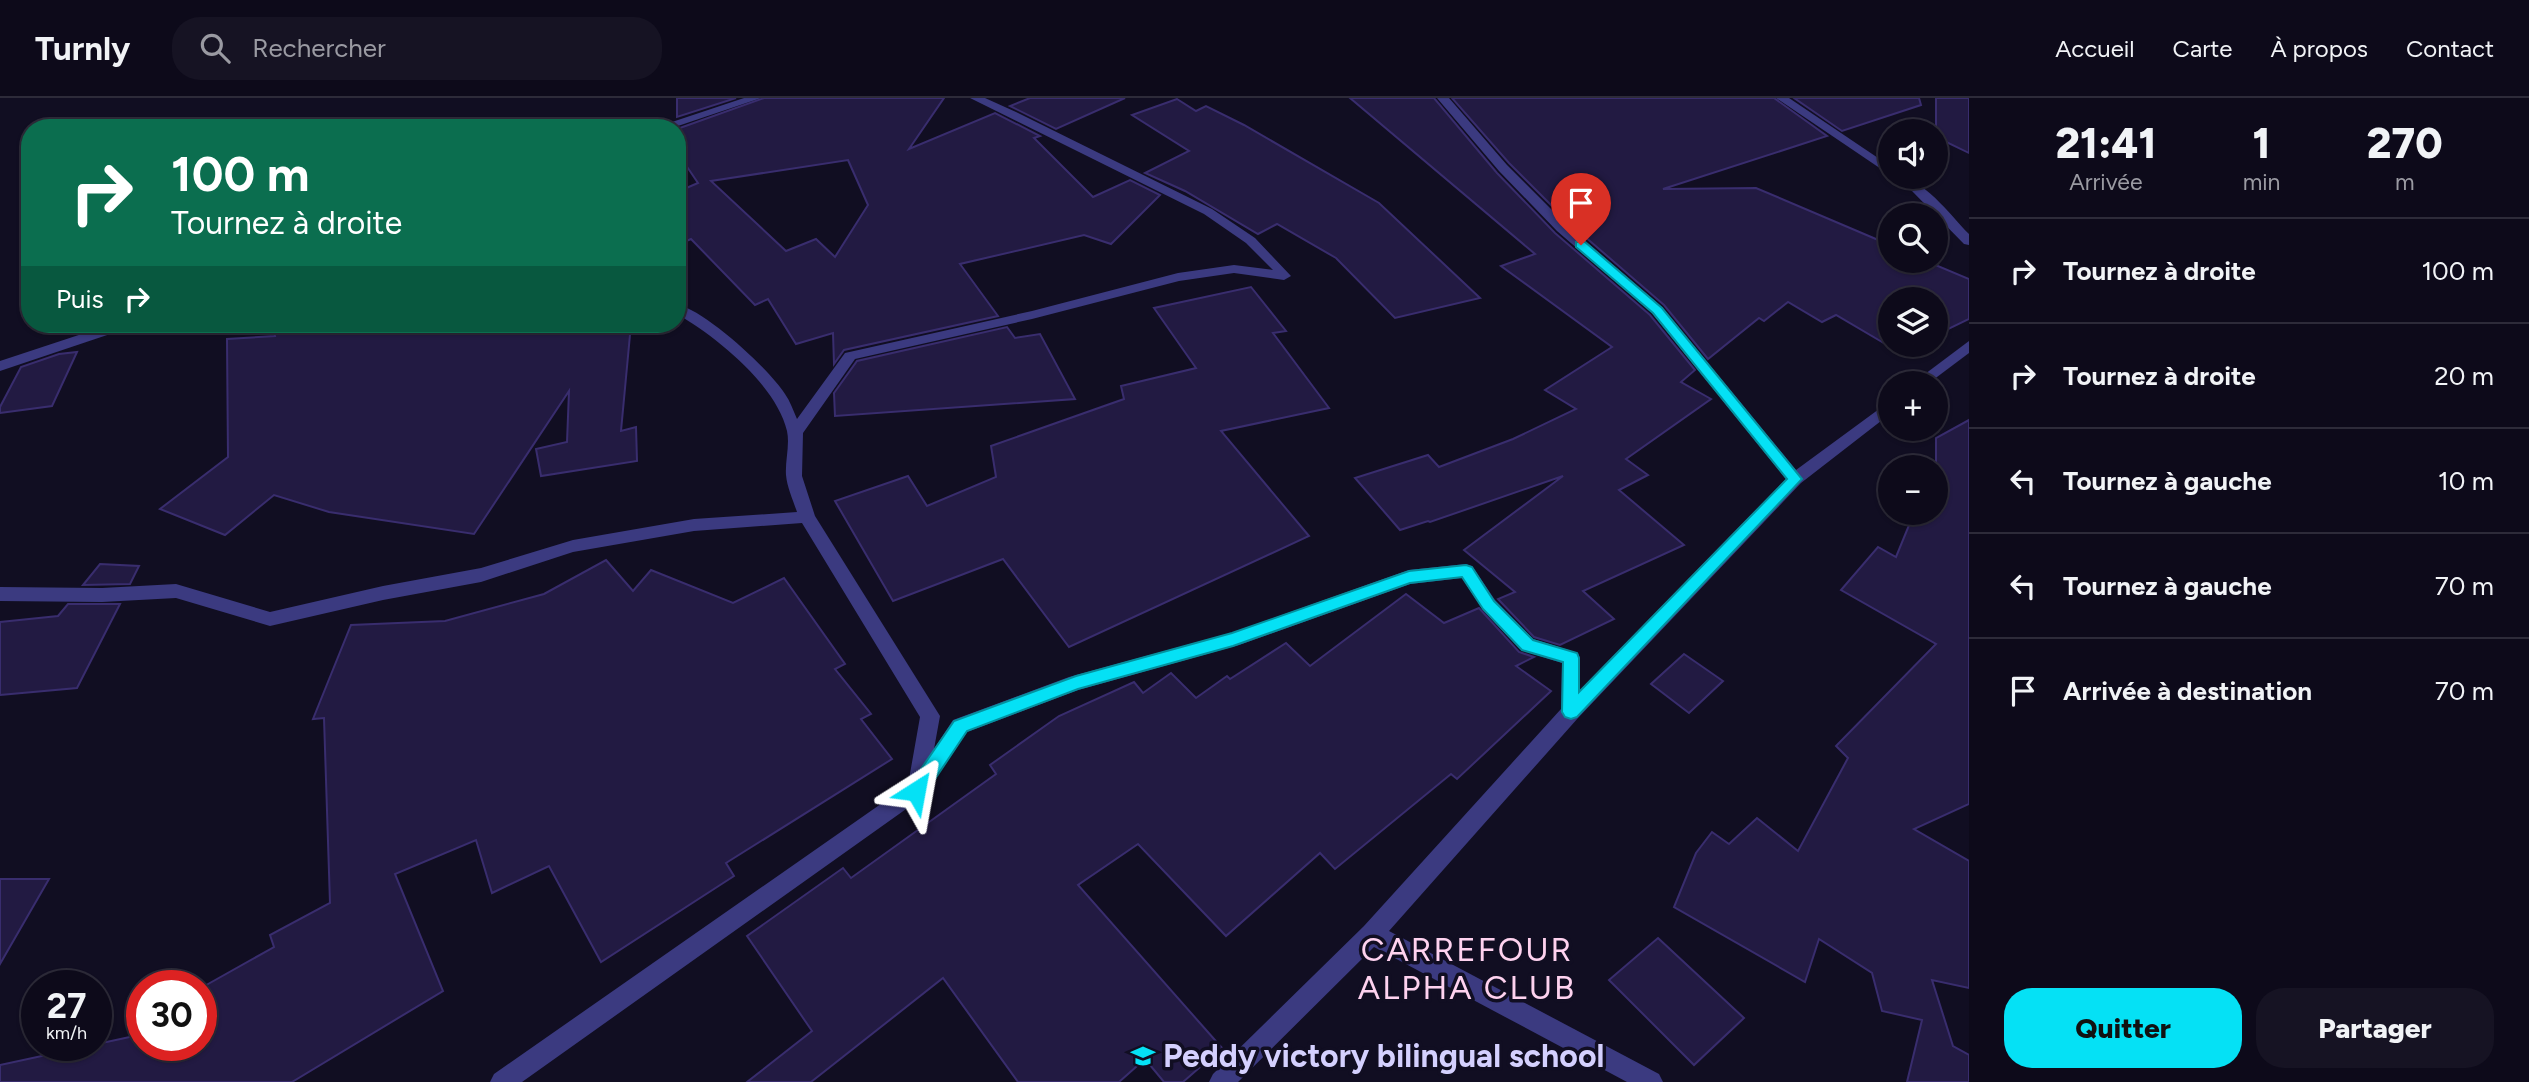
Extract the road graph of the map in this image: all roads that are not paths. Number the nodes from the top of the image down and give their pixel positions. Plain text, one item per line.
1 (755, 98) edge
2 (976, 98) edge
3 (1443, 98) edge
4 (1782, 98) edge
5 (686, 120) edge
6 (1878, 163) edge
7 (1917, 189) edge
8 (1969, 241) edge
9 (686, 314) edge
10 (99, 333) edge
11 (1969, 345) edge
12 (0, 366) edge
13 (1935, 371) edge
14 (1878, 415) edge
15 (795, 432) junction
16 (1795, 479) junction
17 (807, 517) junction
18 (0, 594) edge
19 (1571, 712) junction
20 (916, 791) junction
21 (1372, 934) junction
22 (502, 1082) edge
23 (1221, 1082) edge
24 (1651, 1082) edge

1 - 5 street
2 - 15 street
3 - 16 street
4 - 6 street
7 - 8 street
9 - 15 street
10 - 12 street
11 - 13 street
14 - 16 street
15 - 17 street
16 - 19 street
17 - 18 street
17 - 20 street
19 - 20 street
19 - 21 street
20 - 22 street
21 - 23 street
21 - 24 street

